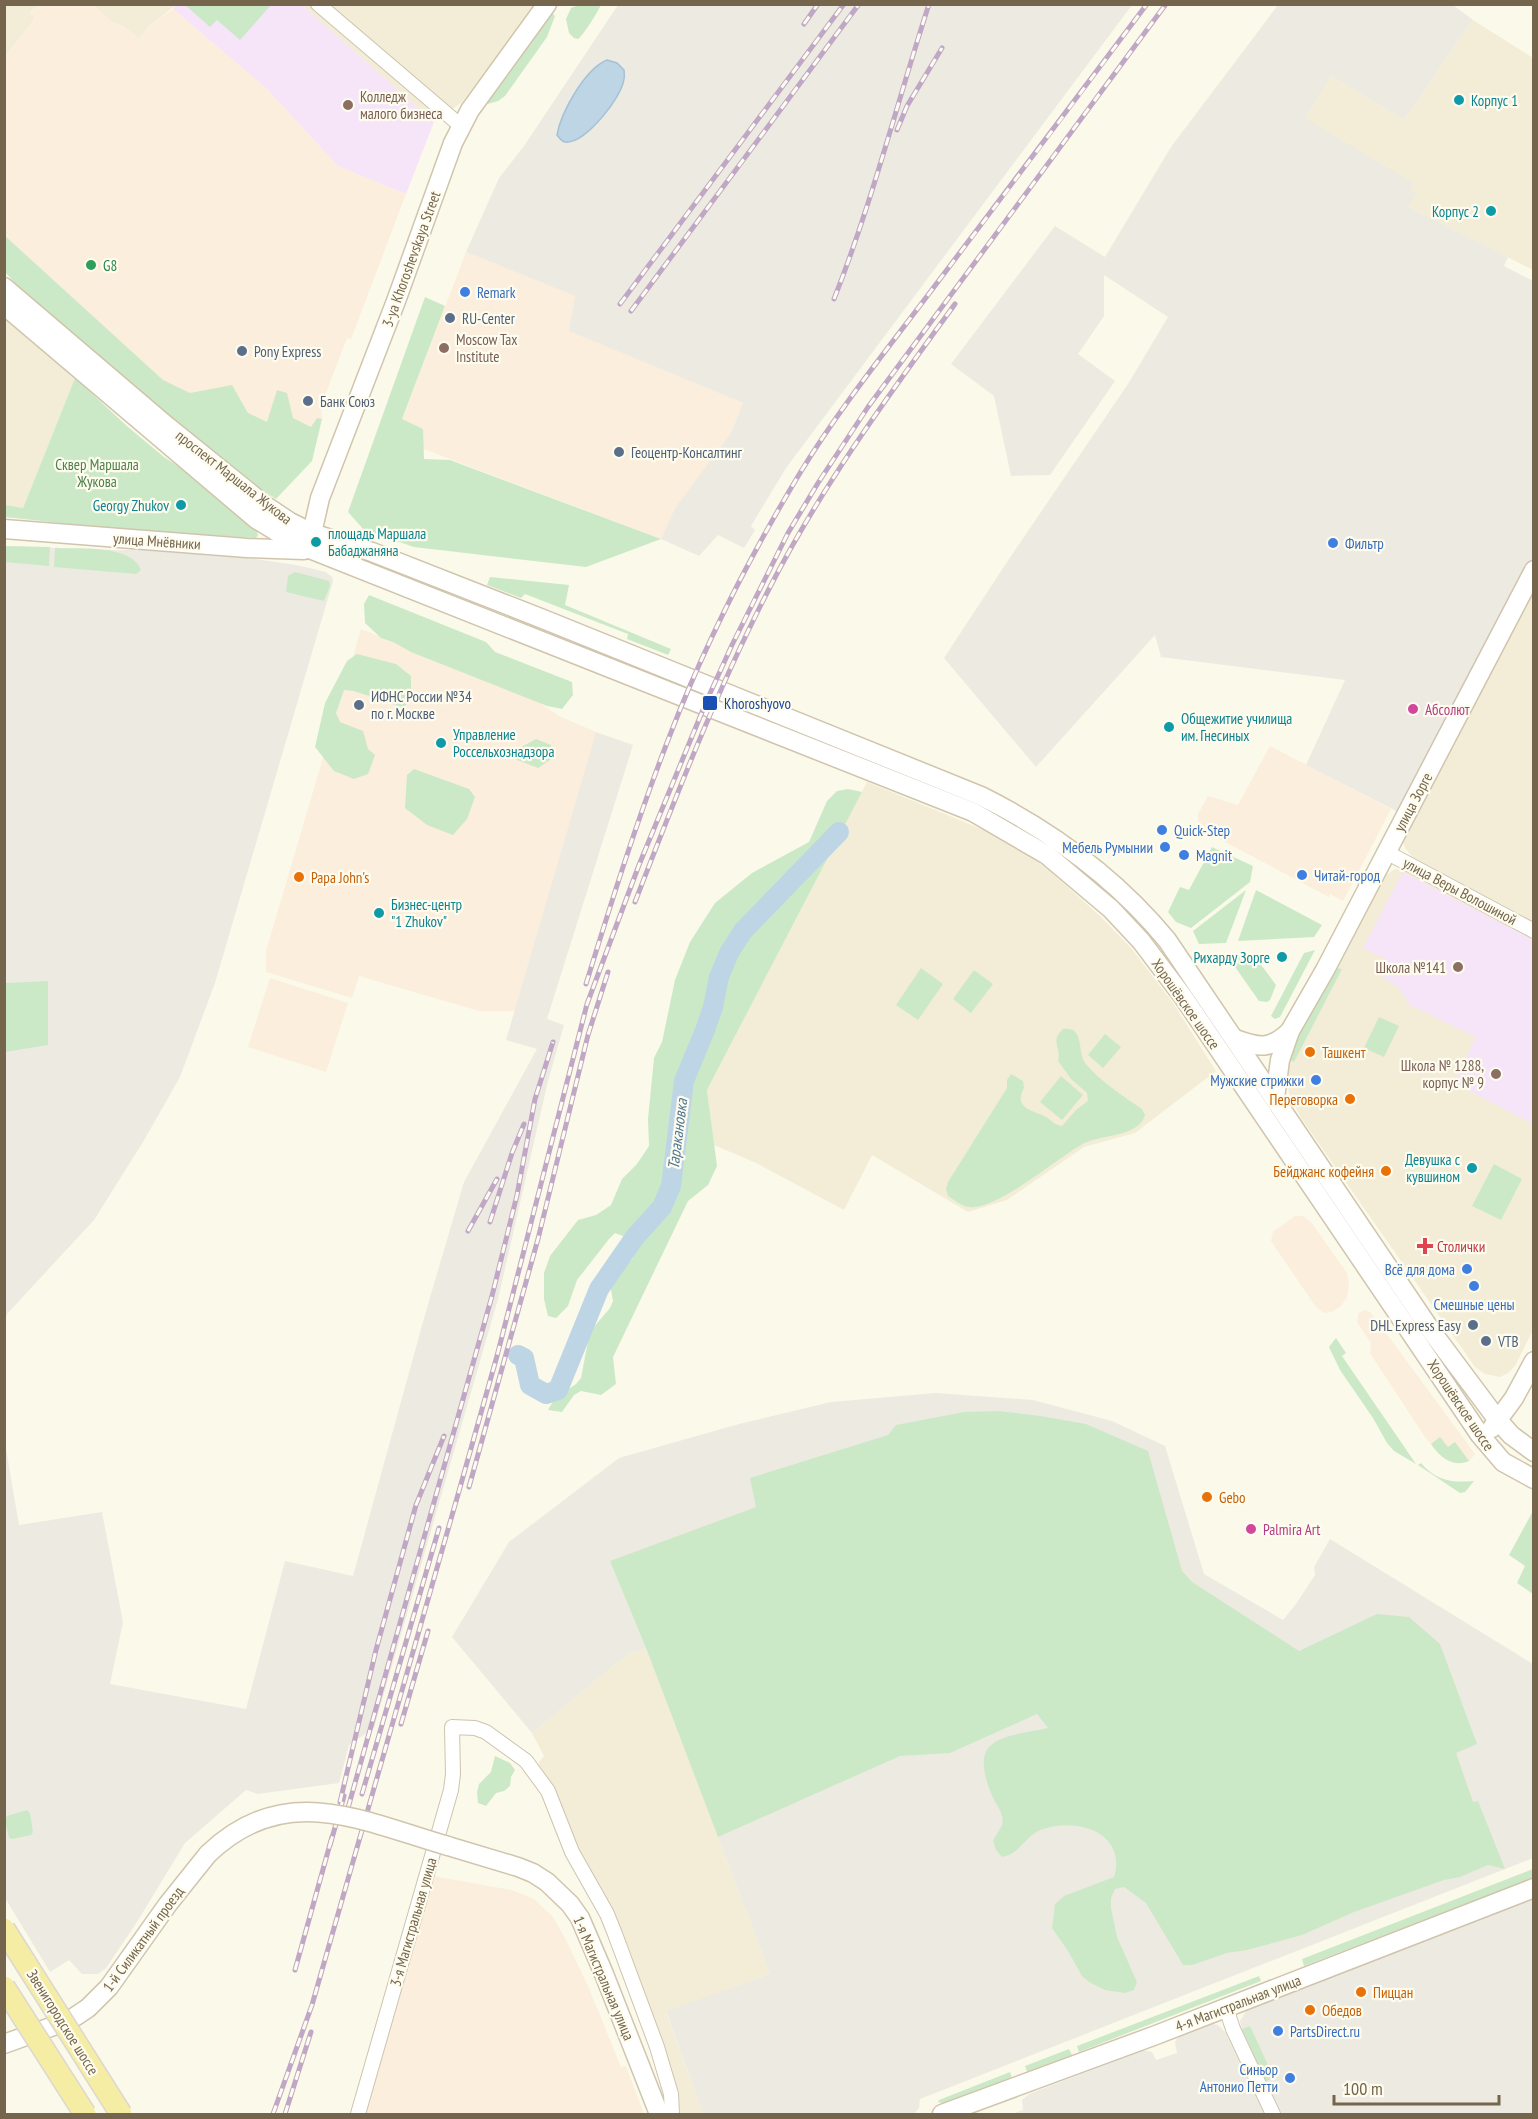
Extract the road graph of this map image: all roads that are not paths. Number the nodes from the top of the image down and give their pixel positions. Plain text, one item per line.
1 (318, 4) edge
2 (547, 4) edge
3 (461, 126) junction
4 (4, 287) edge
5 (4, 305) edge
6 (320, 498) junction
7 (256, 519) junction
8 (4, 529) edge
9 (286, 538) junction
10 (311, 542) junction
11 (356, 546) junction
12 (247, 548) junction
13 (1533, 570) edge
14 (702, 682) joint
15 (693, 700) joint
16 (1386, 852) junction
17 (1533, 931) edge
18 (1290, 1031) junction
19 (1235, 1040) junction
20 (1275, 1098) junction
21 (1533, 1361) edge
22 (1461, 1406) junction
23 (1497, 1419) junction
24 (1493, 1452) junction
25 (1533, 1452) edge
26 (1533, 1479) edge
27 (208, 1854) joint
28 (1533, 1888) edge
29 (4, 1929) edge
30 (4, 1987) edge
31 (1226, 2008) junction
32 (4, 2044) edge
33 (85, 2115) edge
34 (121, 2115) edge
35 (358, 2115) edge
36 (659, 2115) edge
37 (672, 2115) edge
38 (942, 2115) edge
39 (1273, 2115) edge

1 - 3 street
2 - 3 main road, 3-ya Khoroshevskaya Street
3 - 6 main road, 3-ya Khoroshevskaya Street
4 - 10 main road, проспект Маршала Жукова
5 - 7 main road, проспект Маршала Жукова
6 - 10 main road, 3-ya Khoroshevskaya Street
6 - 11 main road
7 - 9 main road, проспект Маршала Жукова
7 - 12 main road
8 - 12 main road, улица Мнёвники
9 - 10 main road, проспект Маршала Жукова
9 - 12 main road
10 - 11 main road, проспект Маршала Жукова
10 - 12 main road, улица Мнёвники
10 - 15 main road, проспект Маршала Жукова
11 - 14 main road, проспект Маршала Жукова
13 - 16 main road, улица Зорге
14 - 19 main road, Хорошёвское шоссе
15 - 22 main road, Хорошёвское шоссе
16 - 17 street, улица Веры Волошиной
16 - 18 main road, улица Зорге
18 - 19 main road, улица Зорге
18 - 20 main road, улица Зорге
19 - 20 main road, Хорошёвское шоссе
20 - 23 main road, Хорошёвское шоссе
21 - 23 main road
22 - 23 main road
22 - 24 main road, Хорошёвское шоссе
23 - 24 main road
23 - 25 main road, Хорошёвское шоссе
24 - 26 main road, Хорошёвское шоссе
27 - 32 main road, 1-й Силикатный проезд
27 - 36 main road, 1-я Магистральная улица, bridge
28 - 31 main road, 4-я Магистральная улица
29 - 34 main road, Звенигородское шоссе, bridge
30 - 33 main road, Звенигородское шоссе, bridge
31 - 38 main road, 4-я Магистральная улица
31 - 39 street
35 - 37 street, 3-я Магистральная улица

